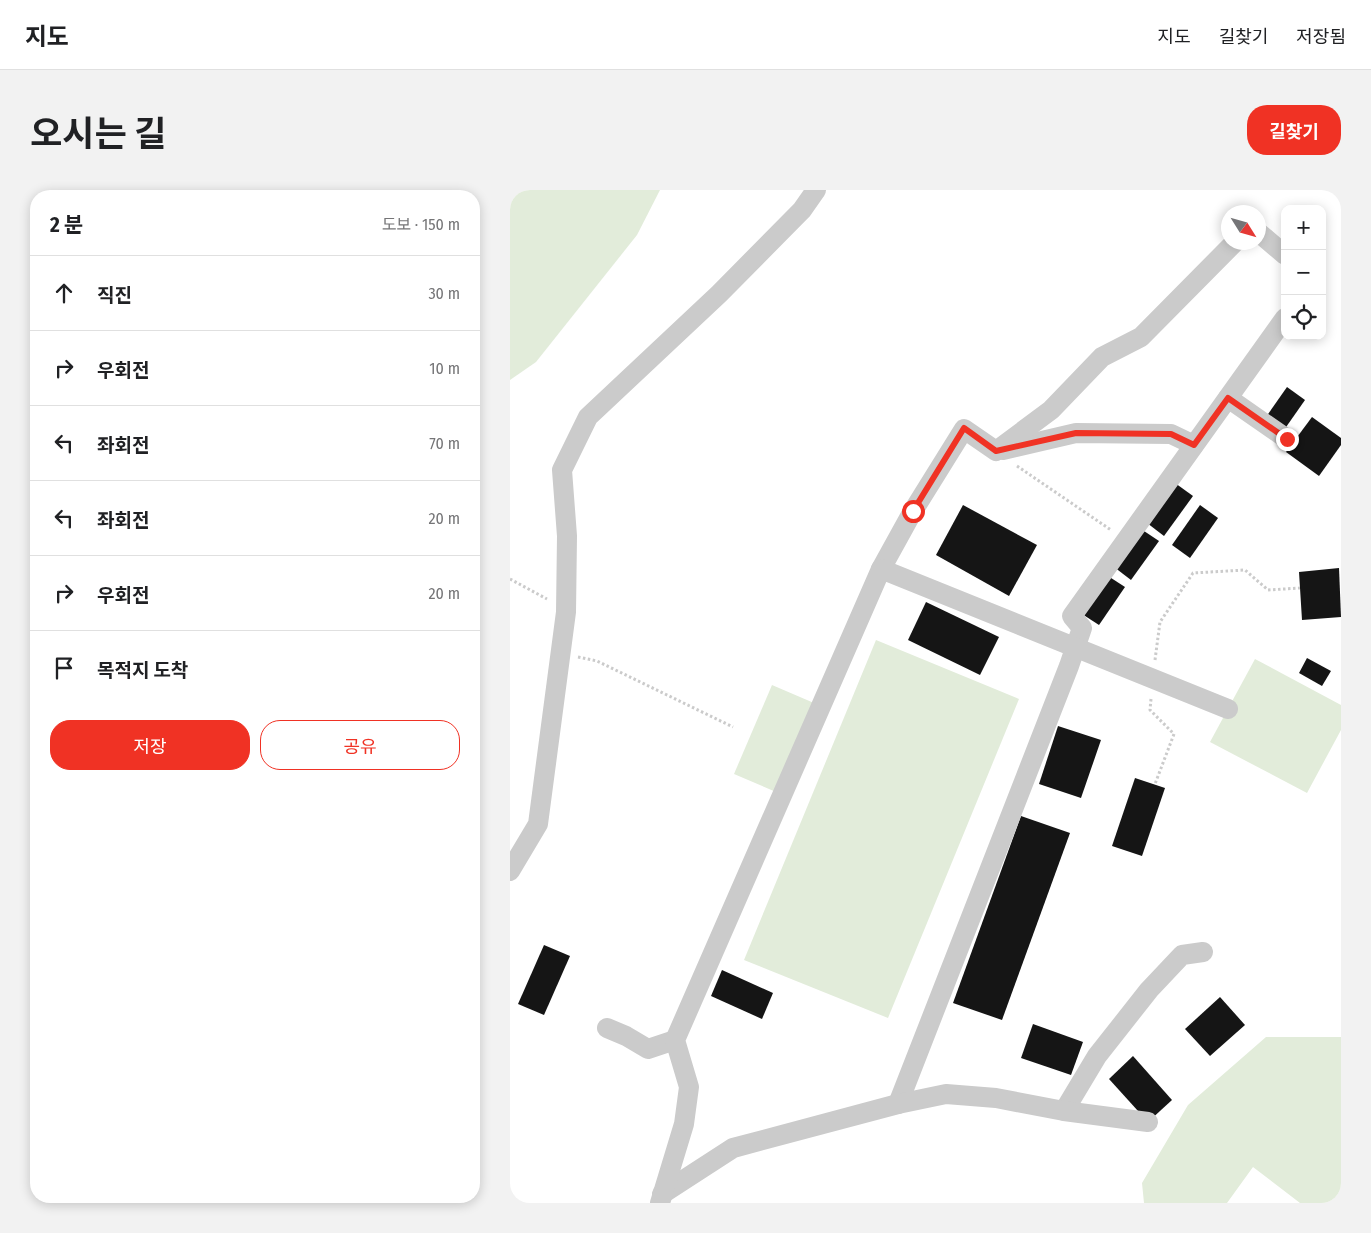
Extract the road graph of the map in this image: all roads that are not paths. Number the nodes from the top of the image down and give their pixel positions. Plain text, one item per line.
1 (816, 190) edge
2 (1266, 239) edge
3 (1227, 250) edge
4 (1281, 252) edge
5 (1281, 324) edge
6 (1228, 398) junction
7 (1287, 439) dead end
8 (1194, 445) junction
9 (996, 451) junction
10 (881, 569) junction
11 (1075, 647) junction
12 (1228, 709) dead end
13 (510, 871) edge
14 (1203, 952) dead end
15 (607, 1028) dead end
16 (675, 1040) junction
17 (898, 1104) junction
18 (1064, 1111) junction
19 (1148, 1122) dead end
20 (661, 1199) edge

1 - 13 street
2 - 4 street
3 - 9 street
5 - 6 street
6 - 7 street
6 - 8 street
8 - 9 street
8 - 11 street
9 - 10 street
10 - 11 street
10 - 16 street
11 - 12 street
11 - 17 street
14 - 18 street
15 - 16 street
16 - 20 street
17 - 18 street
17 - 20 street
18 - 19 street

